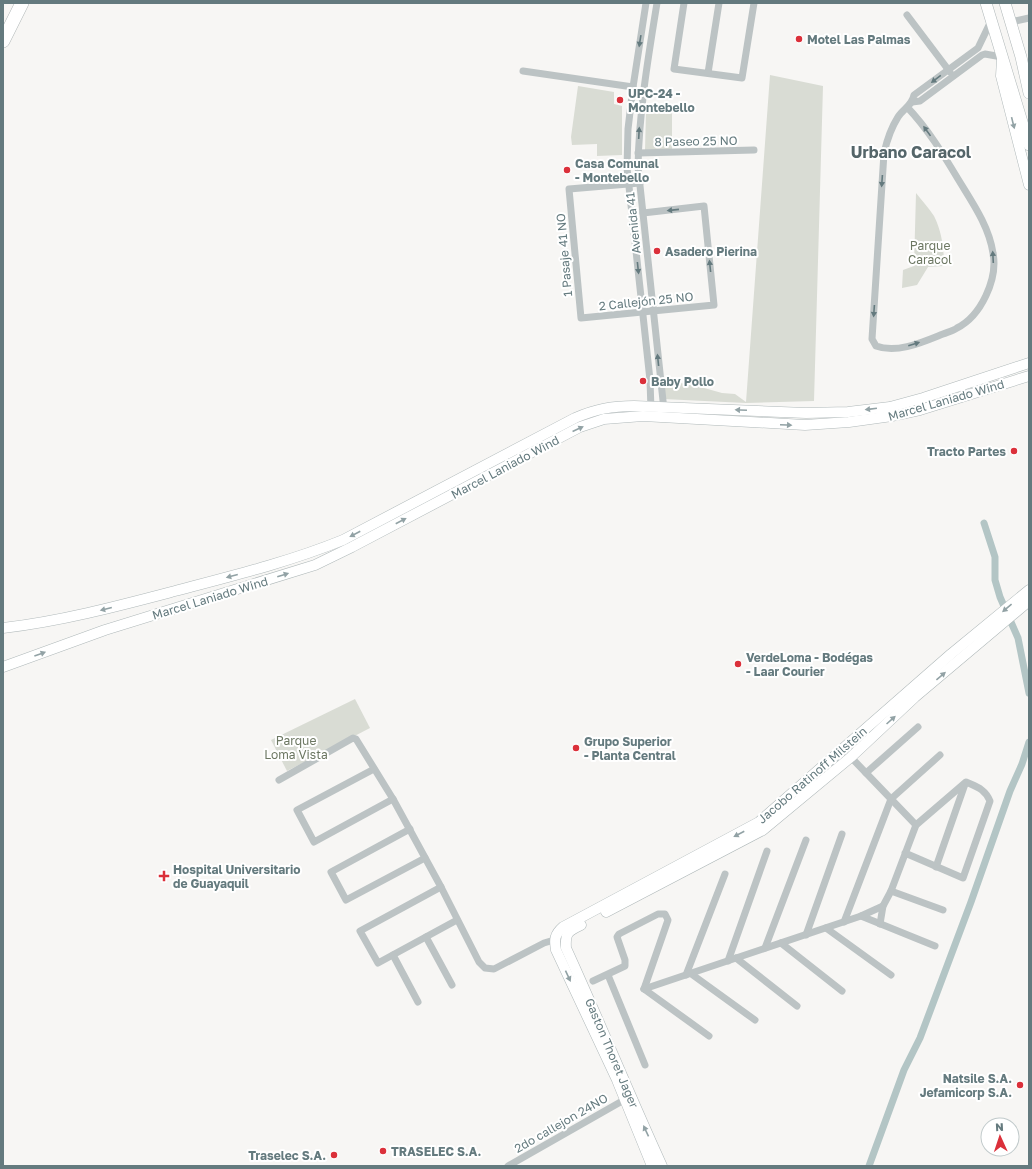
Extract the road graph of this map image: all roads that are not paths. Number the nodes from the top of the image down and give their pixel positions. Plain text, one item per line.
1 (22, 3) edge
2 (646, 3) edge
3 (657, 3) edge
4 (684, 3) edge
5 (719, 3) edge
6 (754, 3) edge
7 (986, 3) edge
8 (1005, 3) edge
9 (907, 15) dead end
10 (1029, 18) edge
11 (991, 21) junction
12 (1010, 22) junction
13 (3, 41) edge
14 (1025, 56) edge
15 (1002, 57) junction
16 (523, 72) dead end
17 (951, 72) junction
18 (708, 73) junction
19 (1029, 76) edge
20 (633, 87) junction
21 (1029, 93) edge
22 (910, 105) junction
23 (1029, 145) edge
24 (754, 150) dead end
25 (638, 153) junction
26 (640, 183) junction
27 (629, 184) junction
28 (1029, 185) edge
29 (643, 213) junction
30 (653, 311) junction
31 (643, 312) junction
32 (581, 318) joint
33 (1029, 363) edge
34 (1029, 376) edge
35 (651, 411) junction
36 (664, 412) junction
37 (1029, 590) edge
38 (1029, 601) edge
39 (3, 628) edge
40 (3, 667) edge
41 (918, 727) dead end
42 (843, 749) junction
43 (940, 755) dead end
44 (851, 756) junction
45 (374, 769) junction
46 (866, 772) junction
47 (279, 780) dead end
48 (966, 782) junction
49 (393, 799) junction
50 (891, 799) junction
51 (916, 825) junction
52 (410, 829) junction
53 (842, 834) dead end
54 (806, 840) dead end
55 (767, 852) dead end
56 (905, 853) junction
57 (425, 858) junction
58 (936, 867) junction
59 (725, 874) dead end
60 (656, 882) junction
61 (441, 887) junction
62 (891, 891) junction
63 (884, 906) junction
64 (943, 910) dead end
65 (861, 916) junction
66 (457, 920) junction
67 (844, 922) junction
68 (880, 924) junction
69 (826, 928) junction
70 (806, 935) junction
71 (426, 937) junction
72 (565, 938) joint
73 (554, 940) junction
74 (781, 943) junction
75 (935, 946) dead end
76 (765, 948) junction
77 (393, 955) junction
78 (736, 958) junction
79 (728, 961) junction
80 (688, 974) junction
81 (608, 975) junction
82 (891, 975) dead end
83 (593, 981) dead end
84 (452, 985) dead end
85 (644, 989) junction
86 (842, 991) dead end
87 (418, 1002) dead end
88 (797, 1006) dead end
89 (755, 1020) dead end
90 (709, 1036) dead end
91 (601, 1037) junction
92 (645, 1064) dead end
93 (624, 1100) junction
94 (508, 1166) edge
95 (652, 1166) edge
96 (662, 1166) edge

1 - 13 highway
2 -> 20 street, Avenida 41
25 -> 3 street, Avenida 41
4 - 18 street
5 - 18 street
6 - 18 street
7 - 11 main road
8 - 12 main road
9 - 17 street
10 - 12 street
11 - 15 main road
11 - 17 street
12 - 14 main road
14 - 19 main road
14 - 21 main road
15 - 17 street
15 - 23 main road
15 -> 28 main road
16 - 20 street
17 - 22 street
20 - 27 street, Avenida 41
22 -> 22 street
24 - 25 street, 8 Paseo 25 NO
25 - 26 street, Avenida 41
26 - 27 street
26 - 29 street, Avenida 41
27 -> 31 street, Avenida 41
27 - 32 street, 1 Pasaje 41 NO
29 - 30 street, Avenida 41
30 -> 29 street, 2 Callejón 25 NO
30 - 31 street, 2 Callejón 25 NO
36 -> 30 street, Avenida 41
31 - 32 street, 2 Callejón 25 NO
31 - 35 street, Avenida 41
33 -> 36 main road, Marcel Laniado Wind
36 -> 34 main road, Marcel Laniado Wind
35 - 36 main road, Marcel Laniado Wind
35 -> 39 main road, Marcel Laniado Wind
40 -> 35 main road, Marcel Laniado Wind
37 -> 42 main road, Jacobo Ratinoff Milstein
44 -> 38 main road, Jacobo Ratinoff Milstein
41 - 46 street
42 - 44 street
42 -> 60 main road, Jacobo Ratinoff Milstein
43 - 50 street
44 - 46 street
44 - 60 main road, Jacobo Ratinoff Milstein
45 - 47 street
45 - 49 street
45 - 49 street
46 - 50 street
48 - 51 street
48 - 58 street
48 - 58 street
49 - 52 street
50 - 51 street
50 - 67 street
51 - 56 street
52 - 57 street
52 - 57 street
53 - 70 street
54 - 76 street
55 - 79 street
56 - 58 street
56 - 62 street
57 - 61 street
59 - 80 street
60 - 72 main road, Jacobo Ratinoff Milstein
60 - 73 main road, Jacobo Ratinoff Milstein
61 - 66 street
61 - 77 street
62 - 63 street
62 - 64 street
63 - 65 street
63 - 68 street
65 - 67 street
65 - 68 street
66 - 71 street
66 - 73 street
67 - 69 street
68 - 75 street
69 - 70 street
69 - 82 street
70 - 74 street
71 - 77 street
71 - 84 street
72 - 91 main road, Gaston Thoret Jager
73 -> 91 main road, Gaston Thoret Jager
74 - 76 street
74 - 86 street
76 - 78 street
77 - 87 street
78 - 79 street
78 - 88 street
79 - 80 street
80 - 85 street
80 - 89 street
81 - 83 street
81 - 85 street
81 - 92 street
85 - 90 street
91 - 93 main road, Gaston Thoret Jager
96 -> 91 main road, Gaston Thoret Jager
93 - 94 street, 2do callejon 24NO
93 - 95 main road, Gaston Thoret Jager

